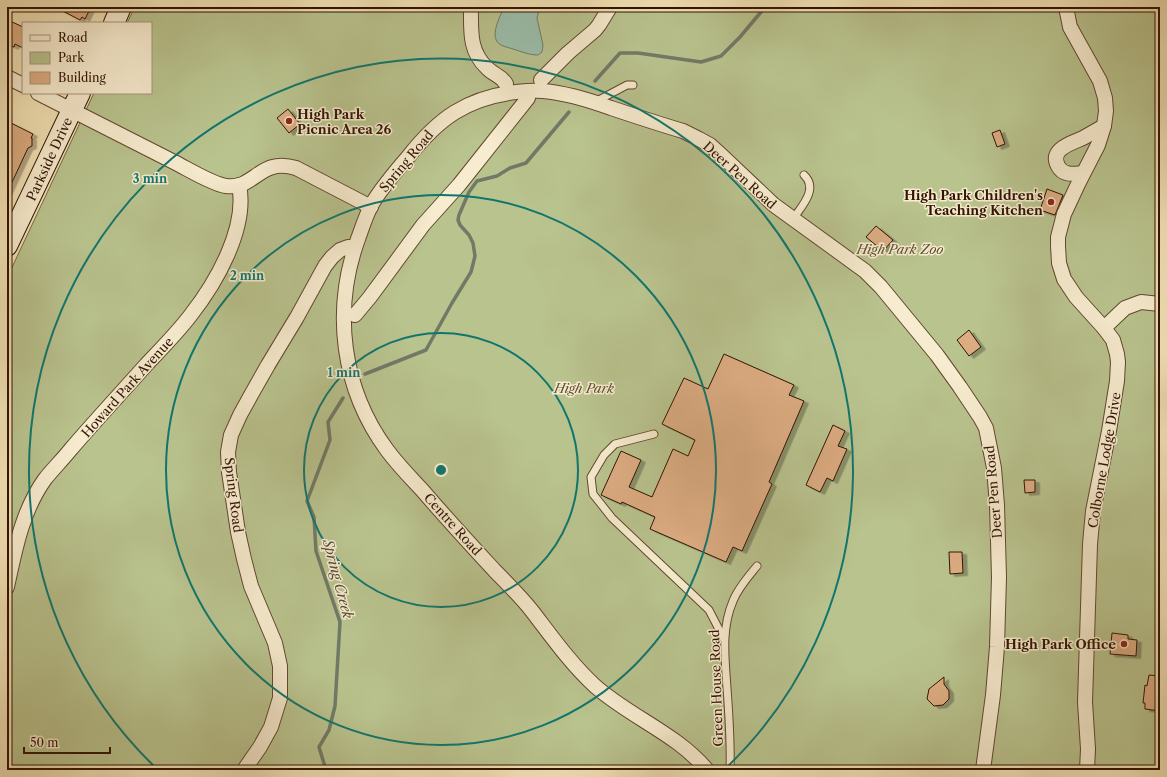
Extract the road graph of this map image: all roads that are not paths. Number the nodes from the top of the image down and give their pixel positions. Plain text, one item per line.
1 (121, 7) edge
2 (471, 7) edge
3 (610, 7) edge
4 (1066, 7) edge
5 (114, 22) edge
6 (7, 78) edge
7 (541, 80) dead end
8 (22, 85) edge
9 (633, 86) dead end
10 (508, 88) junction
11 (40, 94) edge
12 (80, 94) edge
13 (528, 98) dead end
14 (595, 102) junction
15 (72, 110) junction
16 (1104, 126) junction
17 (1083, 174) junction
18 (804, 175) dead end
19 (239, 185) junction
20 (371, 207) junction
21 (793, 219) junction
22 (7, 246) edge
23 (355, 247) junction
24 (1160, 304) edge
25 (354, 315) dead end
26 (1104, 328) junction
27 (654, 434) dead end
28 (757, 566) dead end
29 (7, 587) edge
30 (724, 639) junction
31 (244, 770) edge
32 (707, 770) edge
33 (730, 770) edge
34 (983, 770) edge
35 (1087, 770) edge

1 - 5 main road
2 - 10 street
3 - 7 street
4 - 16 street, Colborne Lodge Drive
6 - 8 street
9 - 14 lane
10 - 14 street, Deer Pen Road
10 - 20 street, Spring Road
11 - 15 street
12 - 15 main road, Parkside Drive
13 - 25 street
14 - 21 street, Deer Pen Road
15 - 19 street
15 - 22 main road, Parkside Drive
16 - 17 street, Colborne Lodge Drive
16 - 17 street
17 - 26 street, Colborne Lodge Drive
18 - 21 lane
19 - 20 street
19 - 29 street, Howard Park Avenue
20 - 23 street, Centre Road
21 - 34 street, Deer Pen Road
23 - 31 street, Spring Road
23 - 32 street, Centre Road
24 - 26 street
26 - 35 street, Colborne Lodge Drive
27 - 30 lane
28 - 30 lane, Green House Road
30 - 33 lane, Green House Road

